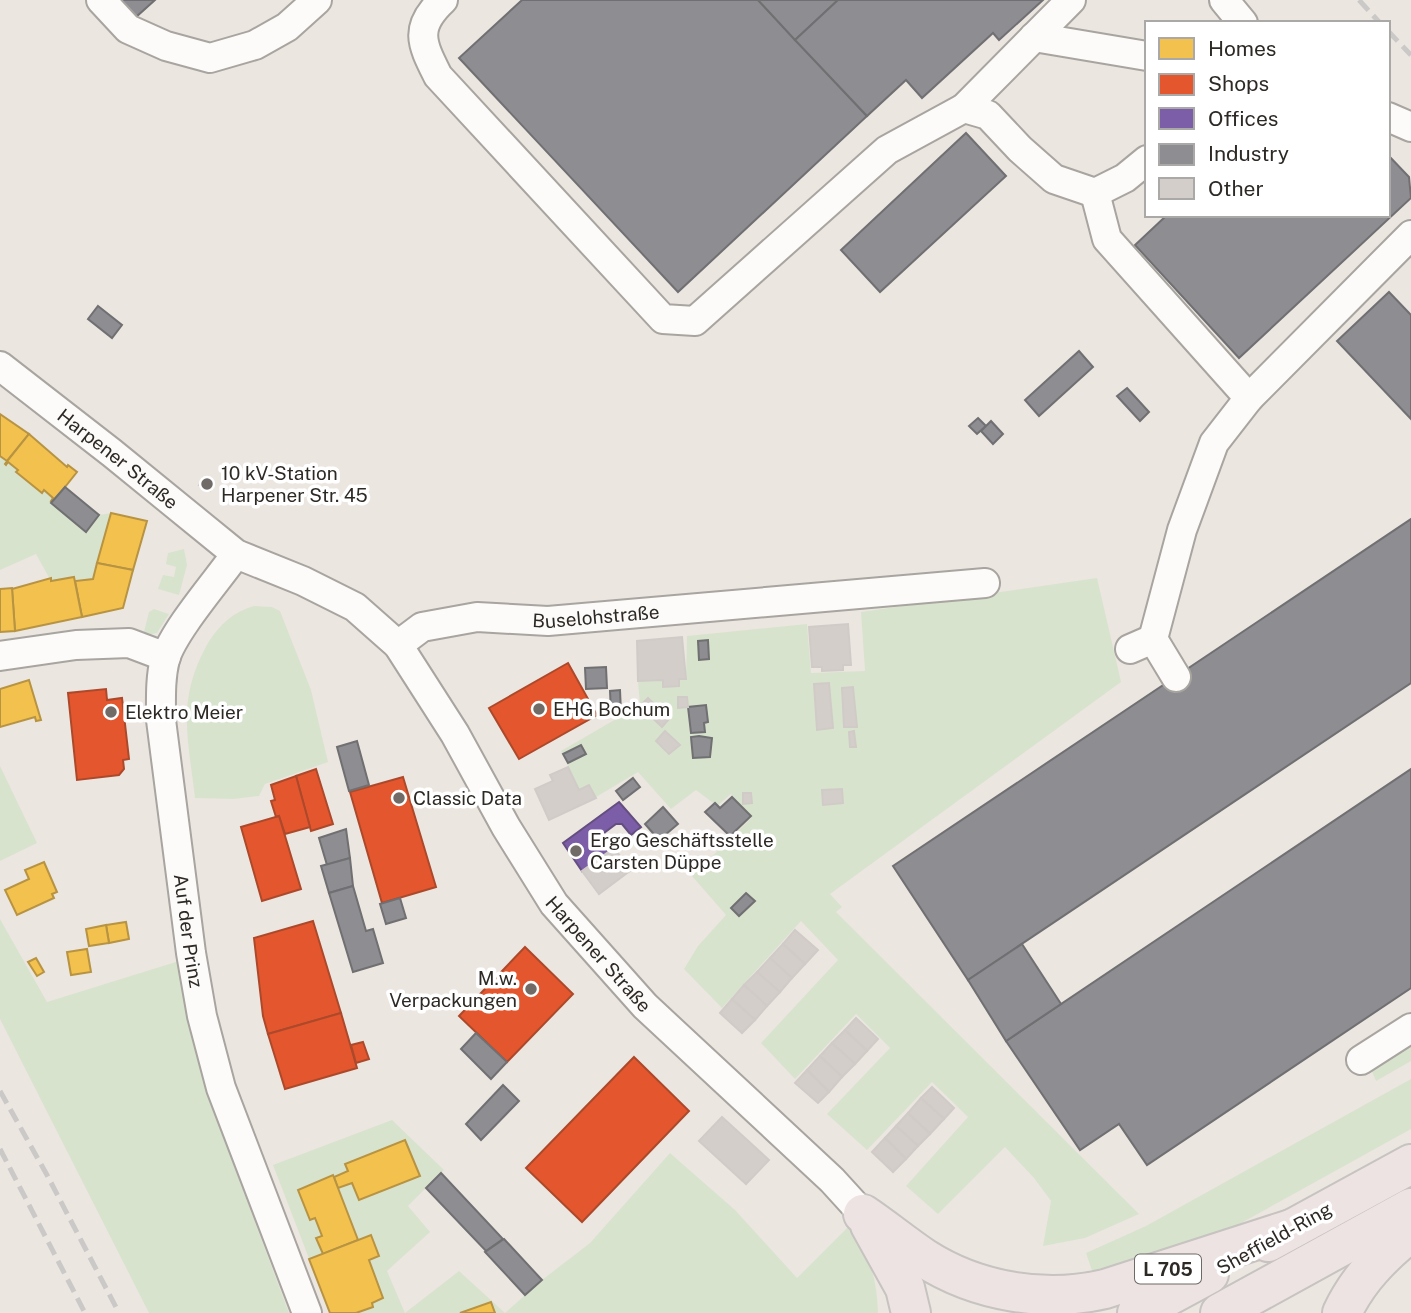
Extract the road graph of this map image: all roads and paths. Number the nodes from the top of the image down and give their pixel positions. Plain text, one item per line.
1 (100, 0) edge
2 (317, 0) edge
3 (443, 0) edge
4 (1071, 0) edge
5 (1224, 0) edge
6 (1241, 21) edge
7 (1034, 37) junction
8 (1145, 56) edge
9 (964, 108) junction
10 (1390, 118) edge
11 (1411, 127) edge
12 (1145, 162) edge
13 (1095, 193) junction
14 (1411, 235) edge
15 (0, 366) edge
16 (1249, 398) junction
17 (236, 554) junction
18 (985, 583) dead end
19 (398, 645) junction
20 (0, 656) edge
21 (166, 657) junction
22 (1176, 677) dead end
23 (1411, 1028) edge
24 (1361, 1060) dead end
25 (1411, 1164) edge
26 (1411, 1208) edge
27 (863, 1214) junction
28 (1291, 1229) junction
29 (1411, 1232) edge
30 (307, 1313) edge
31 (911, 1313) edge
32 (1137, 1313) edge
33 (1220, 1313) edge
34 (1342, 1313) edge

1 - 2 street
3 - 9 street
4 - 7 street
5 - 6 street
7 - 8 street
7 - 9 street
9 - 13 street
10 - 11 street
12 - 13 street
13 - 16 street
14 - 16 street
15 - 17 street, Harpener Straße
16 - 22 street
17 - 19 street
17 - 21 street, Auf der Prinz
18 - 19 street, Buselohstraße
19 - 27 street, Harpener Straße
20 - 21 street
21 - 30 street, Auf der Prinz
23 - 24 street
25 - 28 highway, Sheffield-Ring / L 705
26 - 33 highway, Sheffield-Ring
27 - 28 highway, L 705
27 - 31 highway
28 - 32 highway, Sheffield-Ring / L 705
29 - 34 highway

